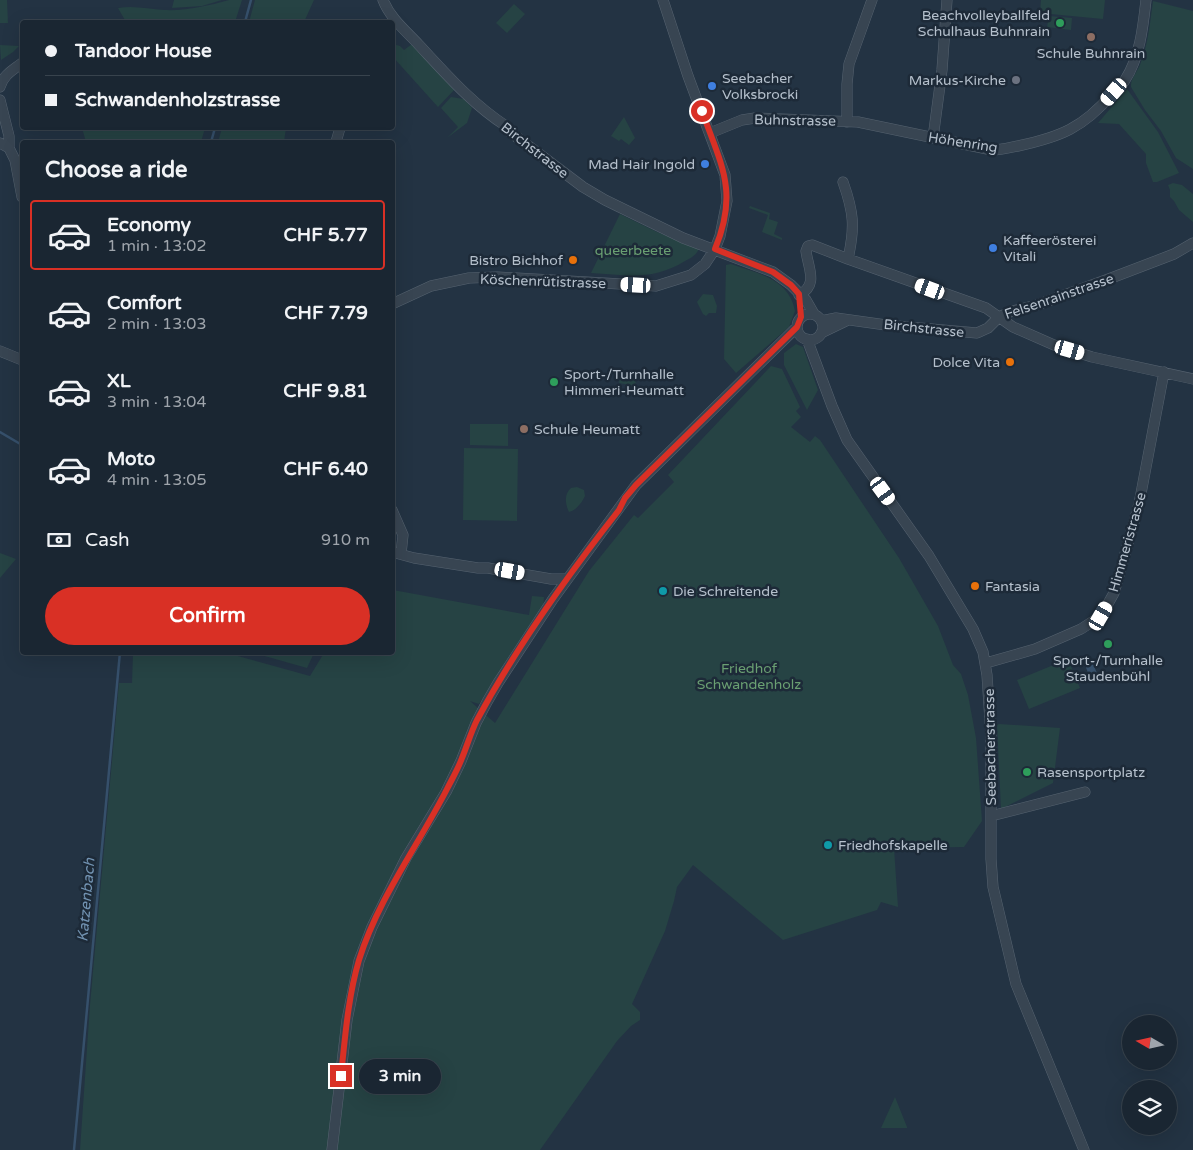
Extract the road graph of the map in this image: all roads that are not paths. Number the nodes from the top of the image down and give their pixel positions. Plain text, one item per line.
1 (663, 0) edge
2 (872, 0) edge
3 (947, 0) edge
4 (1146, 0) edge
5 (385, 4) edge
6 (401, 26) junction
7 (395, 31) edge
8 (20, 64) edge
9 (0, 87) edge
10 (0, 100) edge
11 (847, 122) junction
12 (710, 133) junction
13 (933, 138) junction
14 (5, 145) edge
15 (843, 182) dead end
16 (20, 186) edge
17 (1193, 243) edge
18 (715, 249) junction
19 (848, 259) junction
20 (799, 294) junction
21 (395, 303) edge
22 (999, 317) junction
23 (818, 318) junction
24 (849, 319) junction
25 (802, 330) junction
26 (820, 335) junction
27 (0, 351) edge
28 (20, 359) edge
29 (1164, 372) junction
30 (821, 375) junction
31 (1193, 379) edge
32 (395, 517) edge
33 (397, 553) edge
34 (567, 579) junction
35 (986, 663) junction
36 (1085, 792) dead end
37 (991, 816) junction
38 (332, 1150) edge
39 (1084, 1150) edge

1 - 12 street
2 - 11 street, Buhnstrasse
3 - 13 street
4 - 13 street, Höhenring
5 - 6 street, Birchstrasse
6 - 7 street
6 - 18 street, Birchstrasse
8 - 9 street
10 - 14 street
11 - 12 street, Buhnstrasse
11 - 13 street, Höhenring
12 - 18 street
14 - 16 street
15 - 19 street
17 - 22 street, Felsenrainstrasse
18 - 20 street
18 - 21 street, Köschenrütistrasse
19 - 20 street, Felsenrainstrasse
19 - 22 street, Felsenrainstrasse
20 - 23 street
20 - 25 street, Seebacherstrasse
22 - 24 street, Birchstrasse
22 - 29 street
23 - 24 street, Birchstrasse
23 - 25 street
23 - 26 street, Seebacherstrasse
24 - 26 street
25 - 26 street
25 - 30 street, Seebacherstrasse
25 - 34 street
26 - 30 street, Seebacherstrasse
27 - 28 street
29 - 31 street
29 - 35 street, Himmeristrasse
30 - 35 street, Seebacherstrasse
32 - 33 street
33 - 34 street
34 - 38 street
35 - 37 street, Seebacherstrasse
36 - 37 street
37 - 39 street, Seebacherstrasse

